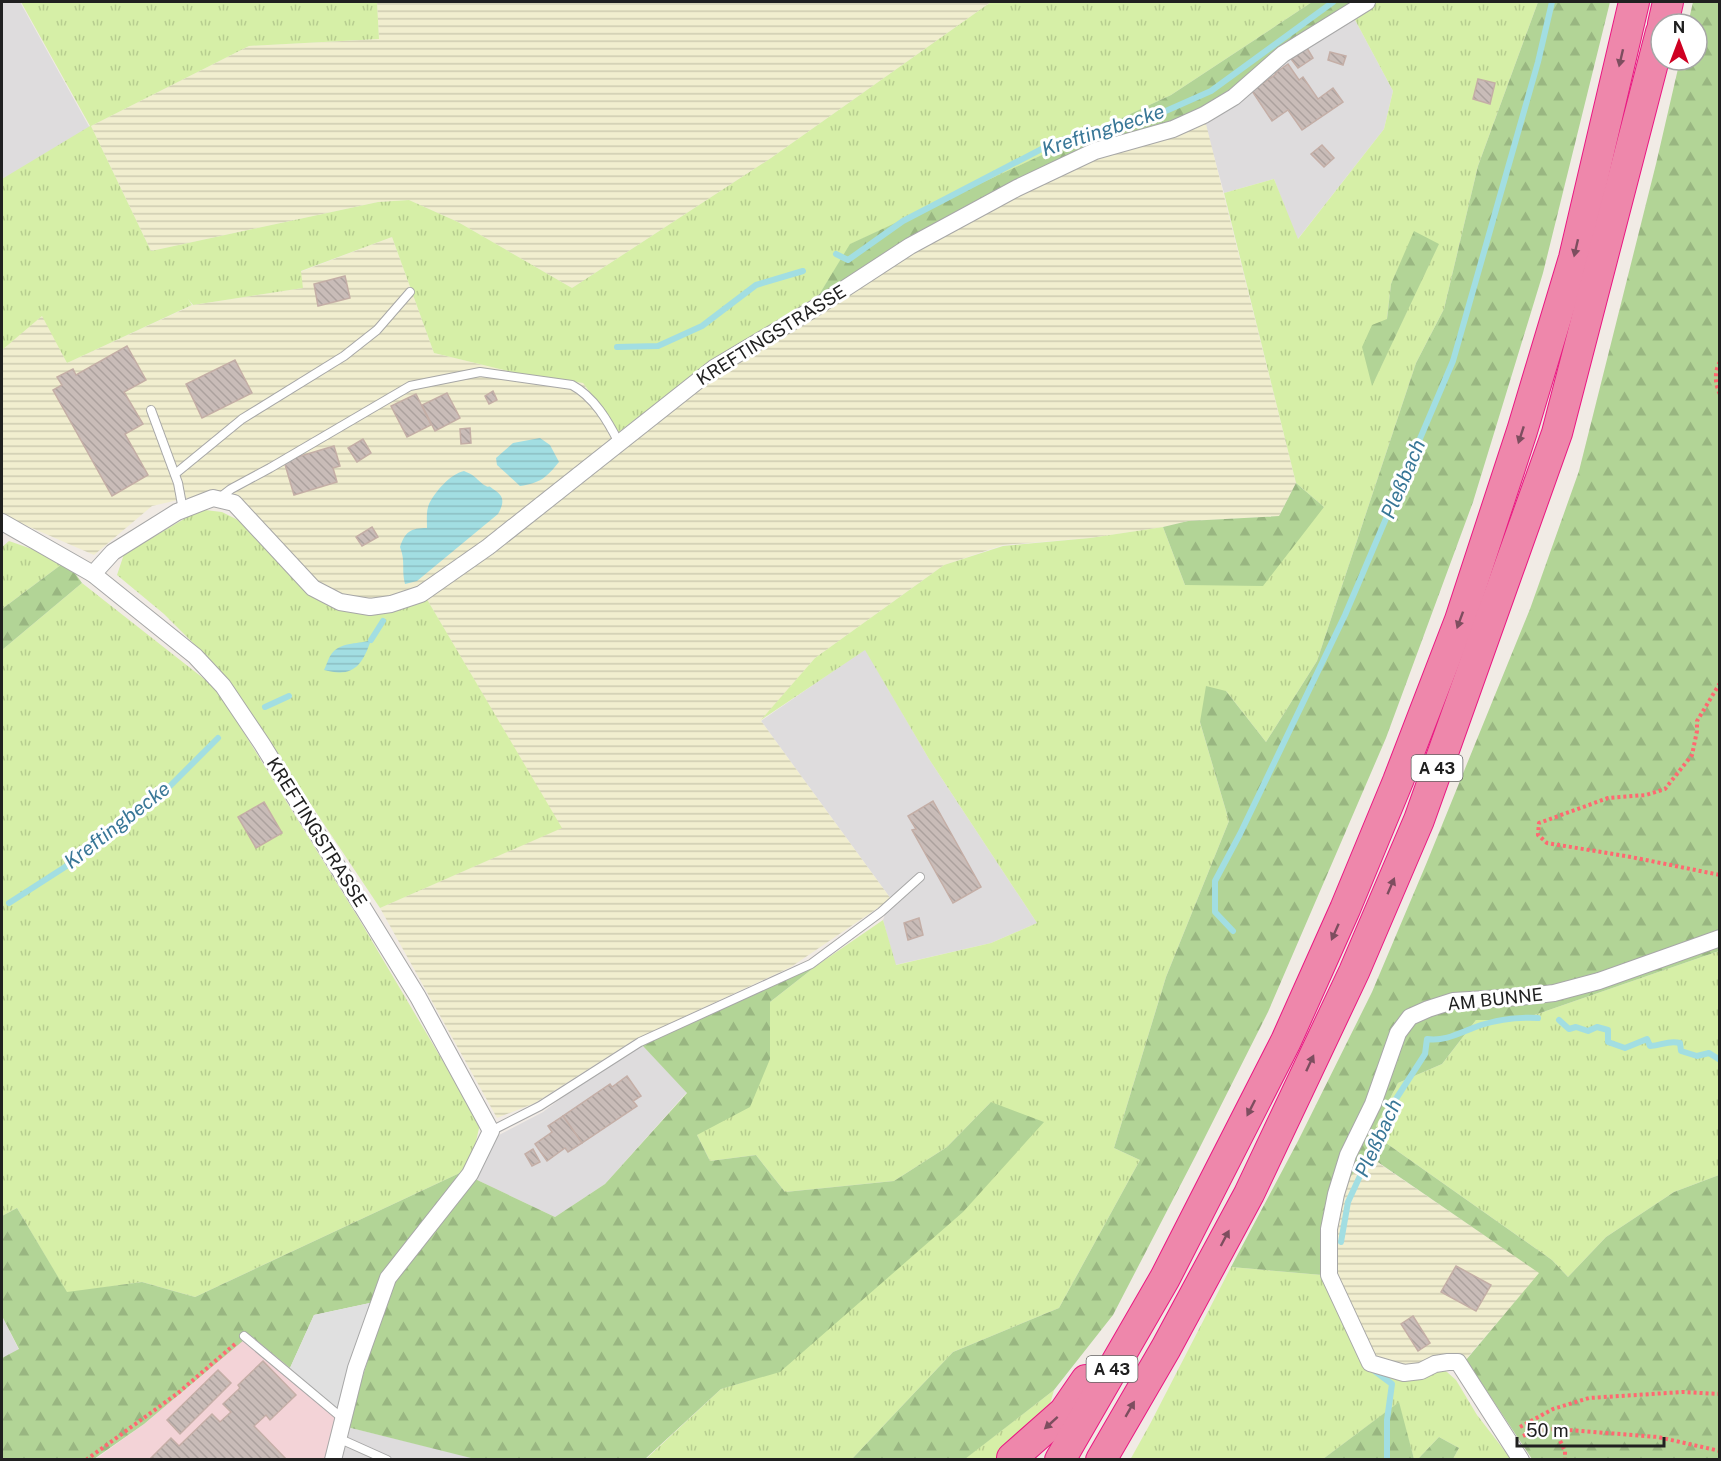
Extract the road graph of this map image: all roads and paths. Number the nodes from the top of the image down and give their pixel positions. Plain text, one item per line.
1 (1366, 2) edge
2 (1634, 2) edge
3 (1651, 72) edge
4 (410, 292) dead end
5 (1719, 362) edge
6 (1719, 394) edge
7 (151, 410) dead end
8 (619, 443) junction
9 (175, 474) junction
10 (218, 499) junction
11 (183, 510) junction
12 (2, 522) edge
13 (93, 574) junction
14 (1719, 683) edge
15 (1719, 875) edge
16 (920, 877) dead end
17 (1719, 938) edge
18 (491, 1131) junction
19 (1165, 1278) junction
20 (244, 1336) joint
21 (1719, 1394) edge
22 (342, 1418) junction
23 (1555, 1429) junction
24 (338, 1438) junction
25 (1506, 1439) junction
26 (1719, 1451) edge
27 (1012, 1459) edge
28 (86, 1460) edge
29 (333, 1460) edge
30 (387, 1460) edge
31 (1059, 1460) edge
32 (1101, 1460) edge
33 (1521, 1460) edge
34 (1565, 1460) edge

1 - 8 street, KREFTINGSTRASSE
2 -> 19 highway, A 43
32 -> 3 highway, A 43
4 - 9 lane
5 - 6 path
7 - 9 lane
8 - 10 lane
8 - 10 street, KREFTINGSTRASSE
9 - 11 lane
10 - 11 street
11 - 13 street
12 - 13 street, KREFTINGSTRASSE
13 - 18 street, KREFTINGSTRASSE
14 - 15 path
16 - 18 lane
17 - 25 street, AM BUNNE
18 - 22 street
19 -> 27 highway
19 - 31 highway, A 43
20 - 22 lane
20 - 28 path
21 - 25 path
22 - 24 street
23 - 25 path
23 - 26 path
23 - 34 path
24 - 29 street
24 - 30 lane
25 - 33 street, AM BUNNE

